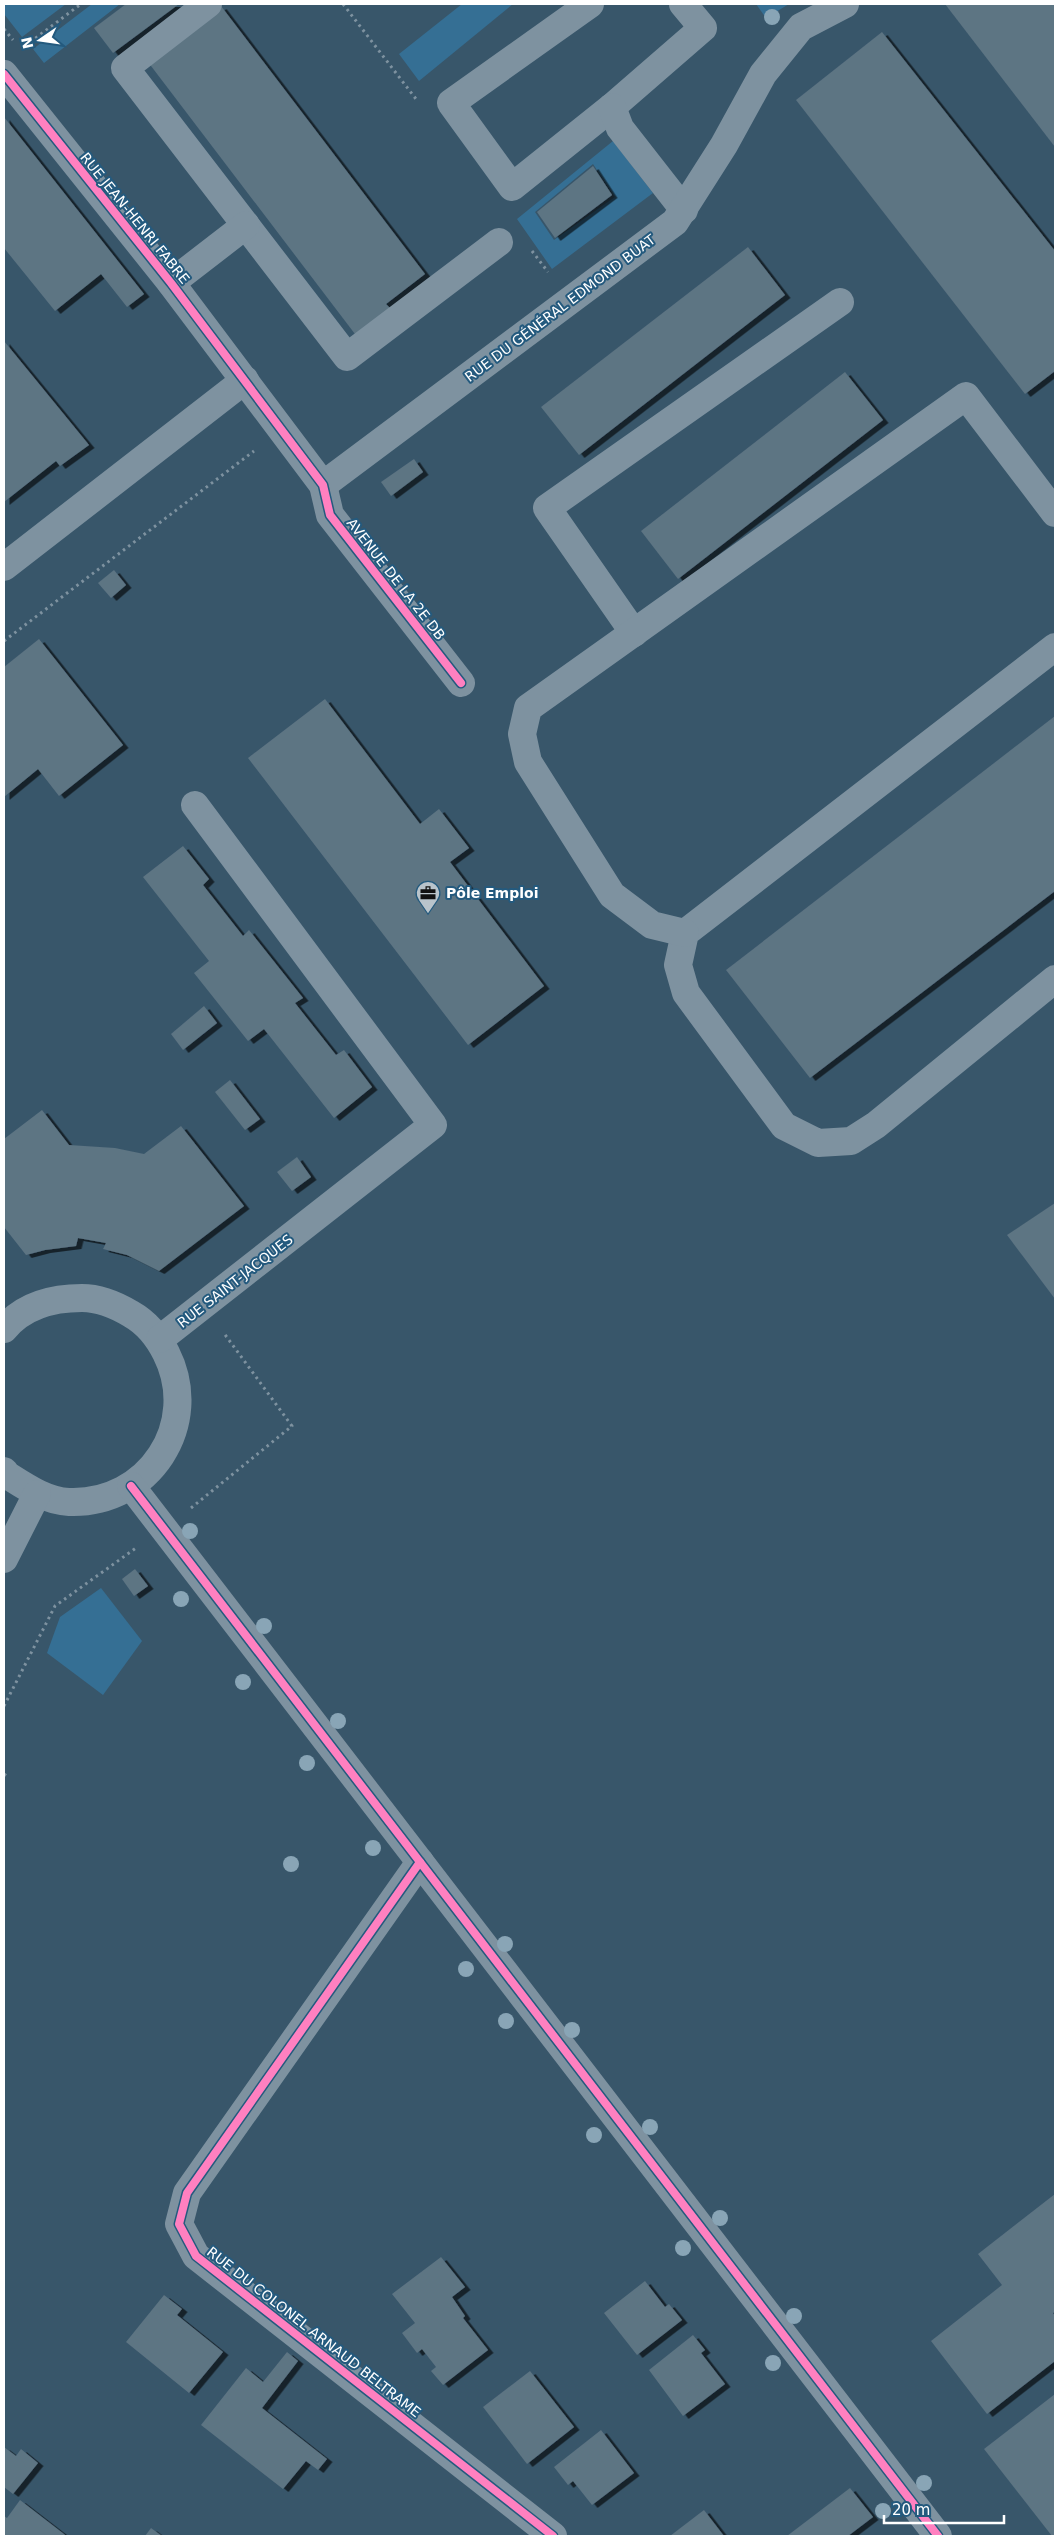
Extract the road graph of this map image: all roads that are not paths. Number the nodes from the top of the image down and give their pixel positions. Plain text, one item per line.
1 (208, 4) edge
2 (590, 4) edge
3 (683, 4) edge
4 (845, 4) edge
5 (4, 74) edge
6 (612, 107) junction
7 (684, 210) junction
8 (246, 225) junction
9 (499, 242) dead end
10 (172, 283) junction
11 (840, 302) dead end
12 (246, 380) junction
13 (323, 484) junction
14 (1055, 513) edge
15 (4, 567) edge
16 (634, 633) junction
17 (1055, 647) edge
18 (461, 683) dead end
19 (195, 805) dead end
20 (685, 933) junction
21 (1055, 979) edge
22 (6, 1320) edge
23 (160, 1339) junction
24 (4, 1470) edge
25 (131, 1486) junction
26 (37, 1494) junction
27 (4, 1558) edge
28 (420, 1862) junction
29 (553, 2536) edge
30 (938, 2536) edge

1 - 8 street
2 - 6 street
3 - 6 street
4 - 7 street, RUE DU GÉNÉRAL EDMOND BUAT
5 - 10 street, RUE JEAN-HENRI FABRE
6 - 7 street
7 - 13 street, RUE DU GÉNÉRAL EDMOND BUAT
8 - 9 street
8 - 10 street
10 - 12 street, RUE JEAN-HENRI FABRE
11 - 16 street
12 - 13 street
12 - 15 street
13 - 18 street, AVENUE DE LA 2E DB
14 - 16 street
16 - 20 street
17 - 20 street
19 - 23 street, RUE SAINT-JACQUES
20 - 21 street
22 - 23 street
23 - 25 street
24 - 26 street
25 - 26 street
25 - 28 street
26 - 27 street
28 - 29 street, RUE DU COLONEL ARNAUD BELTRAME
28 - 30 street

